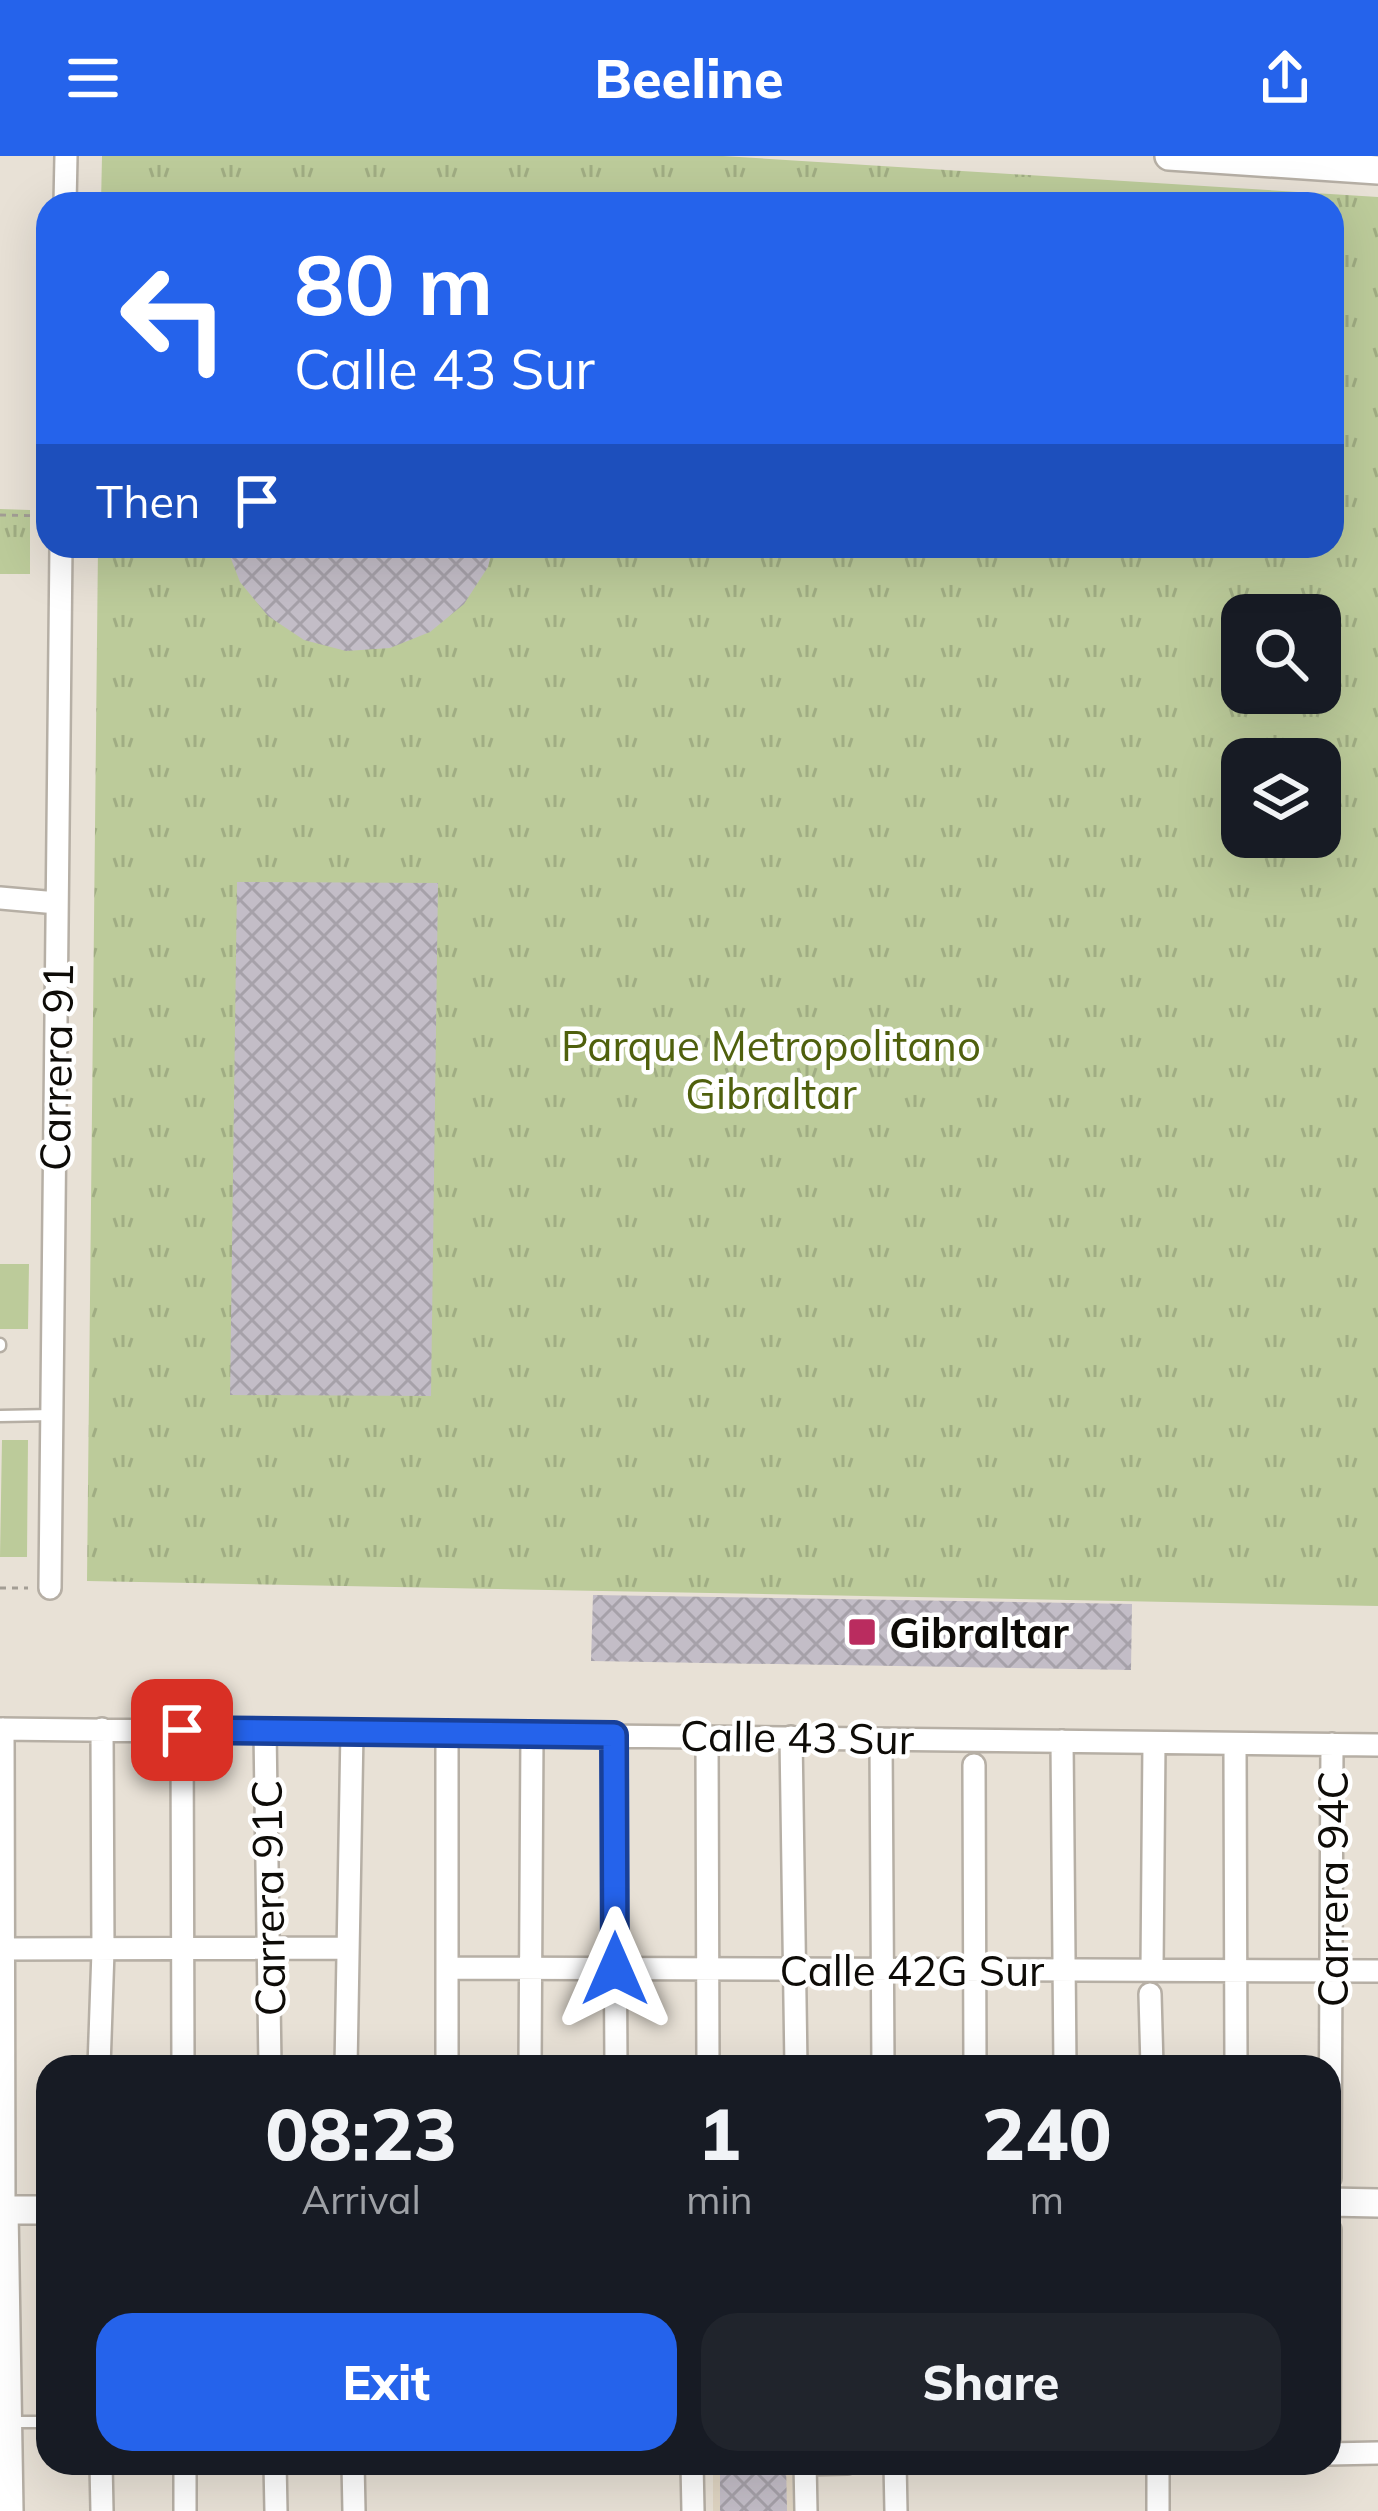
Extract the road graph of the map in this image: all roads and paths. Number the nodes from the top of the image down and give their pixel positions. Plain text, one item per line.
1 (66, 156) edge
2 (1169, 156) edge
3 (1360, 165) edge
4 (65, 192) edge
5 (0, 515) edge
6 (36, 516) edge
7 (62, 558) edge
8 (0, 898) edge
9 (58, 903) junction
10 (52, 1415) junction
11 (0, 1416) edge
12 (0, 1588) edge
13 (50, 1588) joint
14 (2, 1729) edge
15 (102, 1730) junction
16 (182, 1730) junction
17 (266, 1730) junction
18 (352, 1731) junction
19 (447, 1733) junction
20 (532, 1734) junction
21 (614, 1735) junction
22 (707, 1736) junction
23 (791, 1738) junction
24 (881, 1739) junction
25 (1062, 1741) junction
26 (1154, 1743) junction
27 (1332, 1744) junction
28 (1235, 1745) junction
29 (1378, 1745) edge
30 (974, 1765) dead end
31 (268, 1948) junction
32 (346, 1948) junction
33 (2, 1949) edge
34 (183, 1951) junction
35 (103, 1952) junction
36 (447, 1968) junction
37 (977, 1968) junction
38 (531, 1969) junction
39 (615, 1969) junction
40 (885, 1969) junction
41 (1065, 1969) junction
42 (1152, 1969) junction
43 (1237, 1970) junction
44 (709, 1971) junction
45 (1331, 1971) junction
46 (1378, 1971) edge
47 (794, 1972) junction
48 (1150, 1994) dead end
49 (99, 2055) edge
50 (183, 2055) edge
51 (270, 2055) edge
52 (346, 2055) edge
53 (447, 2055) edge
54 (530, 2055) edge
55 (616, 2055) edge
56 (708, 2055) edge
57 (796, 2055) edge
58 (884, 2055) edge
59 (975, 2055) edge
60 (1064, 2055) edge
61 (1152, 2055) edge
62 (1236, 2055) edge
63 (1331, 2055) edge
64 (1341, 2202) edge
65 (1378, 2203) edge
66 (2, 2210) edge
67 (36, 2210) edge
68 (3, 2298) edge
69 (3, 2374) edge
70 (8, 2422) junction
71 (36, 2422) edge
72 (1341, 2451) edge
73 (1378, 2453) edge
74 (4, 2462) edge
75 (102, 2475) edge
76 (184, 2475) edge
77 (275, 2475) edge
78 (352, 2475) edge
79 (692, 2475) edge
80 (805, 2475) edge
81 (895, 2475) edge
82 (1158, 2475) edge
83 (9, 2511) edge
84 (103, 2511) edge
85 (185, 2511) edge
86 (276, 2511) edge
87 (354, 2511) edge
88 (693, 2511) edge
89 (806, 2511) edge
90 (896, 2511) edge
91 (1158, 2511) edge

1 - 4 street
2 - 3 street
5 - 6 path
7 - 9 street, Carrera 91
8 - 9 street
9 - 10 street, Carrera 91
10 - 11 lane
10 - 13 street, Carrera 91
12 - 13 path
14 - 15 street, Calle 43 Sur
14 - 33 street
15 - 16 street, Calle 43 Sur
15 - 35 street
16 - 17 street, Calle 43 Sur
16 - 34 street
17 - 18 street, Calle 43 Sur
17 - 31 street, Carrera 91C
18 - 19 street, Calle 43 Sur
18 - 32 street
19 - 20 street, Calle 43 Sur
19 - 36 street
20 - 21 street, Calle 43 Sur
20 - 38 street
21 - 22 street, Calle 43 Sur
21 - 39 street
22 - 23 street, Calle 43 Sur
22 - 44 street
23 - 24 street, Calle 43 Sur
23 - 47 street
24 - 25 street, Calle 43 Sur
24 - 40 street
25 - 26 street, Calle 43 Sur
25 - 41 street
26 - 28 street, Calle 43 Sur
26 - 42 street
27 - 28 street, Calle 43 Sur
27 - 29 street, Calle 43 Sur
27 - 45 street, Carrera 94C
28 - 43 street
30 - 37 street
31 - 32 street
31 - 34 street
31 - 51 street, Carrera 91C
32 - 52 street
33 - 35 street
33 - 66 street
34 - 35 street
34 - 50 street
35 - 49 street
36 - 38 street, Calle 42G Sur
36 - 53 street
37 - 40 street, Calle 42G Sur
37 - 41 street, Calle 42G Sur
37 - 59 street
38 - 39 street, Calle 42G Sur
38 - 54 street
39 - 44 street, Calle 42G Sur
39 - 55 street
40 - 47 street, Calle 42G Sur
40 - 58 street
41 - 42 street, Calle 42G Sur
41 - 60 street
42 - 43 street, Calle 42G Sur
43 - 45 street, Calle 42G Sur
43 - 62 street
44 - 47 street, Calle 42G Sur
44 - 56 street
45 - 46 street, Calle 42G Sur
45 - 63 street, Carrera 94C
47 - 57 street
48 - 61 street
64 - 65 street
66 - 67 street
66 - 68 street
68 - 69 street
69 - 70 street
70 - 71 lane
70 - 74 street
72 - 73 street
74 - 83 street
75 - 84 street
76 - 85 street
77 - 86 street
78 - 87 street
79 - 88 street
80 - 89 street
81 - 90 street
82 - 91 street

